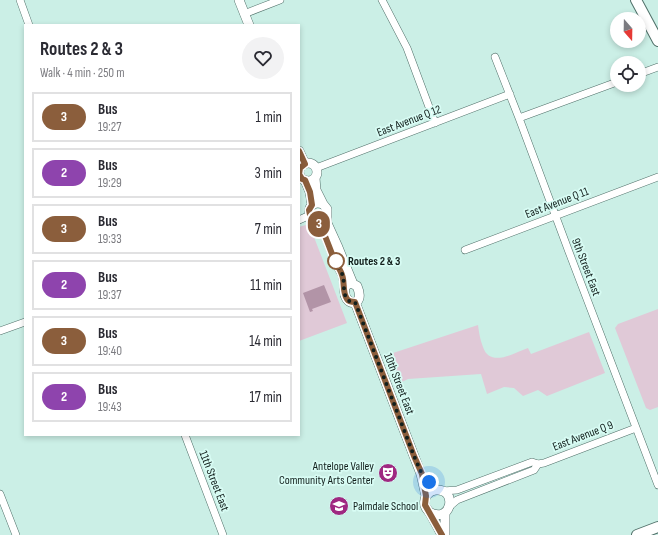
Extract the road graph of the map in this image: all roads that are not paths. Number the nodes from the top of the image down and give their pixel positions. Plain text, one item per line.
1 (20, 0) edge
2 (239, 0) edge
3 (280, 0) edge
4 (382, 0) edge
5 (636, 0) edge
6 (244, 14) junction
7 (29, 24) edge
8 (249, 24) edge
9 (658, 41) edge
10 (495, 57) dead end
11 (658, 67) edge
12 (646, 71) edge
13 (610, 85) edge
14 (510, 94) junction
15 (519, 118) junction
16 (435, 122) junction
17 (300, 153) edge
18 (305, 164) junction
19 (300, 168) edge
20 (316, 168) junction
21 (300, 176) edge
22 (658, 177) edge
23 (315, 178) junction
24 (305, 180) junction
25 (323, 204) junction
26 (312, 205) junction
27 (326, 215) junction
28 (556, 216) junction
29 (314, 218) junction
30 (300, 220) edge
31 (465, 250) dead end
32 (349, 285) junction
33 (355, 302) junction
34 (24, 322) edge
35 (0, 331) edge
36 (636, 428) junction
37 (185, 436) edge
38 (538, 464) junction
39 (422, 474) junction
40 (658, 485) edge
41 (440, 490) junction
42 (0, 494) edge
43 (426, 496) junction
44 (447, 510) junction
45 (429, 512) junction
46 (4, 514) edge
47 (658, 527) edge
48 (16, 535) edge
49 (223, 535) edge
50 (443, 535) edge
51 (637, 535) edge

1 - 7 street
2 - 6 main road
3 - 6 street
4 - 16 street
5 - 9 highway
6 - 8 main road
10 - 14 street, 9th Street East
11 - 12 street
13 - 15 street
14 - 15 street, 9th Street East
14 - 16 street, East Avenue Q 12
15 - 28 street, 9th Street East
16 - 20 street, East Avenue Q 12
17 - 18 main road
18 - 19 main road
18 - 20 main road
20 - 23 main road
21 - 24 main road
22 - 28 street, East Avenue Q 11
23 - 24 main road
23 - 25 main road
24 - 26 main road
25 - 26 main road
25 - 27 main road
26 - 29 main road
27 - 29 main road
27 - 32 main road
28 - 31 street, East Avenue Q 11
28 - 36 street, 9th Street East
29 - 30 street
29 - 32 main road
32 - 33 main road
32 - 33 main road
33 - 39 main road, 10th Street East
34 - 35 street
36 - 38 street, East Avenue Q 9
36 - 40 street, 9th Street East
37 - 49 street, 11th Street East
38 - 41 street, East Avenue Q 9
38 - 44 street, East Avenue Q 9
39 - 41 main road, 10th Street East
39 - 43 main road, 10th Street East
41 - 43 main road
41 - 44 main road
42 - 46 street
43 - 45 main road
44 - 45 main road
44 - 50 main road
45 - 50 main road
46 - 48 street
47 - 51 highway

